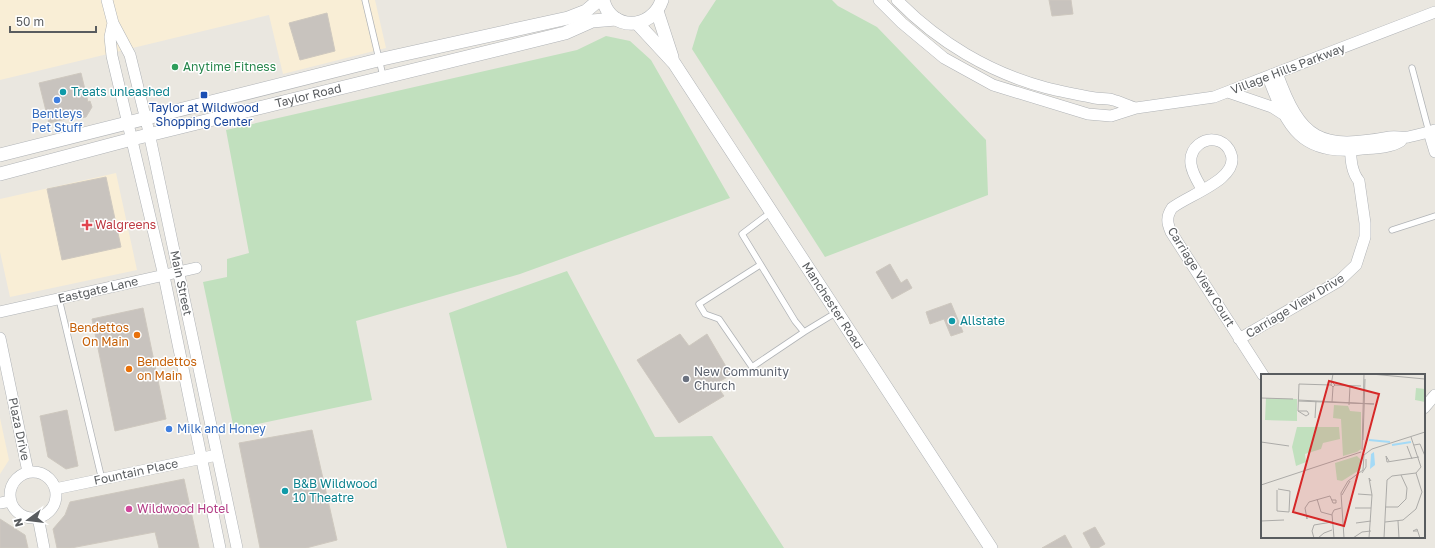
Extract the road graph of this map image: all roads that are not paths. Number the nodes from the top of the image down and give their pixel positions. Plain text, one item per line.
1 (107, 0) edge
2 (364, 0) edge
3 (599, 0) edge
4 (603, 0) edge
5 (879, 0) edge
6 (897, 0) edge
7 (660, 6) edge
8 (1435, 12) edge
9 (616, 19) junction
10 (113, 23) junction
11 (637, 23) junction
12 (378, 60) junction
13 (674, 62) junction
14 (1412, 68) dead end
15 (1272, 75) junction
16 (383, 76) junction
17 (1228, 92) junction
18 (1136, 108) junction
19 (1283, 114) junction
20 (146, 118) junction
21 (128, 122) junction
22 (1432, 131) edge
23 (149, 134) junction
24 (132, 139) junction
25 (1354, 146) junction
26 (1435, 152) edge
27 (0, 155) edge
28 (0, 174) edge
29 (1202, 190) junction
30 (772, 212) junction
31 (1435, 216) edge
32 (1392, 230) dead end
33 (760, 265) junction
34 (196, 268) dead end
35 (179, 272) junction
36 (164, 276) junction
37 (59, 299) junction
38 (0, 312) edge
39 (837, 312) junction
40 (804, 332) junction
41 (0, 338) edge
42 (1239, 339) junction
43 (1262, 374) edge
44 (1435, 395) edge
45 (1429, 406) edge
46 (217, 455) junction
47 (201, 459) junction
48 (28, 472) junction
49 (102, 480) junction
50 (55, 490) junction
51 (6, 502) edge
52 (38, 517) junction
53 (44, 548) edge
54 (220, 548) edge
55 (237, 548) edge
56 (991, 548) edge

1 - 10 street, Main Street
2 - 12 lane
3 - 12 street, Taylor Road
4 - 9 street
5 - 18 street, Village Hills Parkway
6 - 18 street, Village Hills Parkway
7 - 11 street
7 - 13 street, Manchester Road
8 - 15 street, Village Hills Parkway
9 - 11 street, Taylor Road
9 - 16 street, Taylor Road
10 - 20 street, Main Street
10 - 21 street, Main Street
11 - 13 street, Manchester Road
12 - 16 lane
12 - 20 street, Taylor Road
13 - 30 street, Manchester Road
14 - 22 lane
15 - 17 street, Village Hills Parkway
15 - 19 street
15 - 25 street
16 - 23 street, Taylor Road
17 - 18 street, Village Hills Parkway
17 - 19 street
19 - 25 street
20 - 21 street, Taylor Road
20 - 23 street, Main Street
21 - 24 street, Main Street
21 - 27 street, Taylor Road
22 - 25 street
22 - 26 street
23 - 24 street, Taylor Road
23 - 35 street, Main Street
24 - 28 street, Taylor Road
24 - 36 street, Main Street
25 - 42 street, Carriage View Drive
29 - 29 street, Carriage View Court
29 - 42 street, Carriage View Court
30 - 33 lane
30 - 39 street, Manchester Road
31 - 32 lane
33 - 40 lane
33 - 40 lane
34 - 35 street, Eastgate Lane
35 - 36 street, Eastgate Lane
35 - 46 street, Main Street
36 - 37 street, Eastgate Lane
36 - 47 street, Main Street
37 - 38 street, Eastgate Lane
37 - 49 lane
39 - 40 lane
39 - 56 street, Manchester Road
41 - 48 street, Plaza Drive
42 - 43 street, Carriage View Court
44 - 45 street
46 - 47 street, Fountain Place
46 - 55 street, Main Street
47 - 49 street, Fountain Place
47 - 54 street, Main Street
48 - 50 street
48 - 51 street
49 - 50 street, Fountain Place
50 - 52 street
51 - 52 street
52 - 53 street

